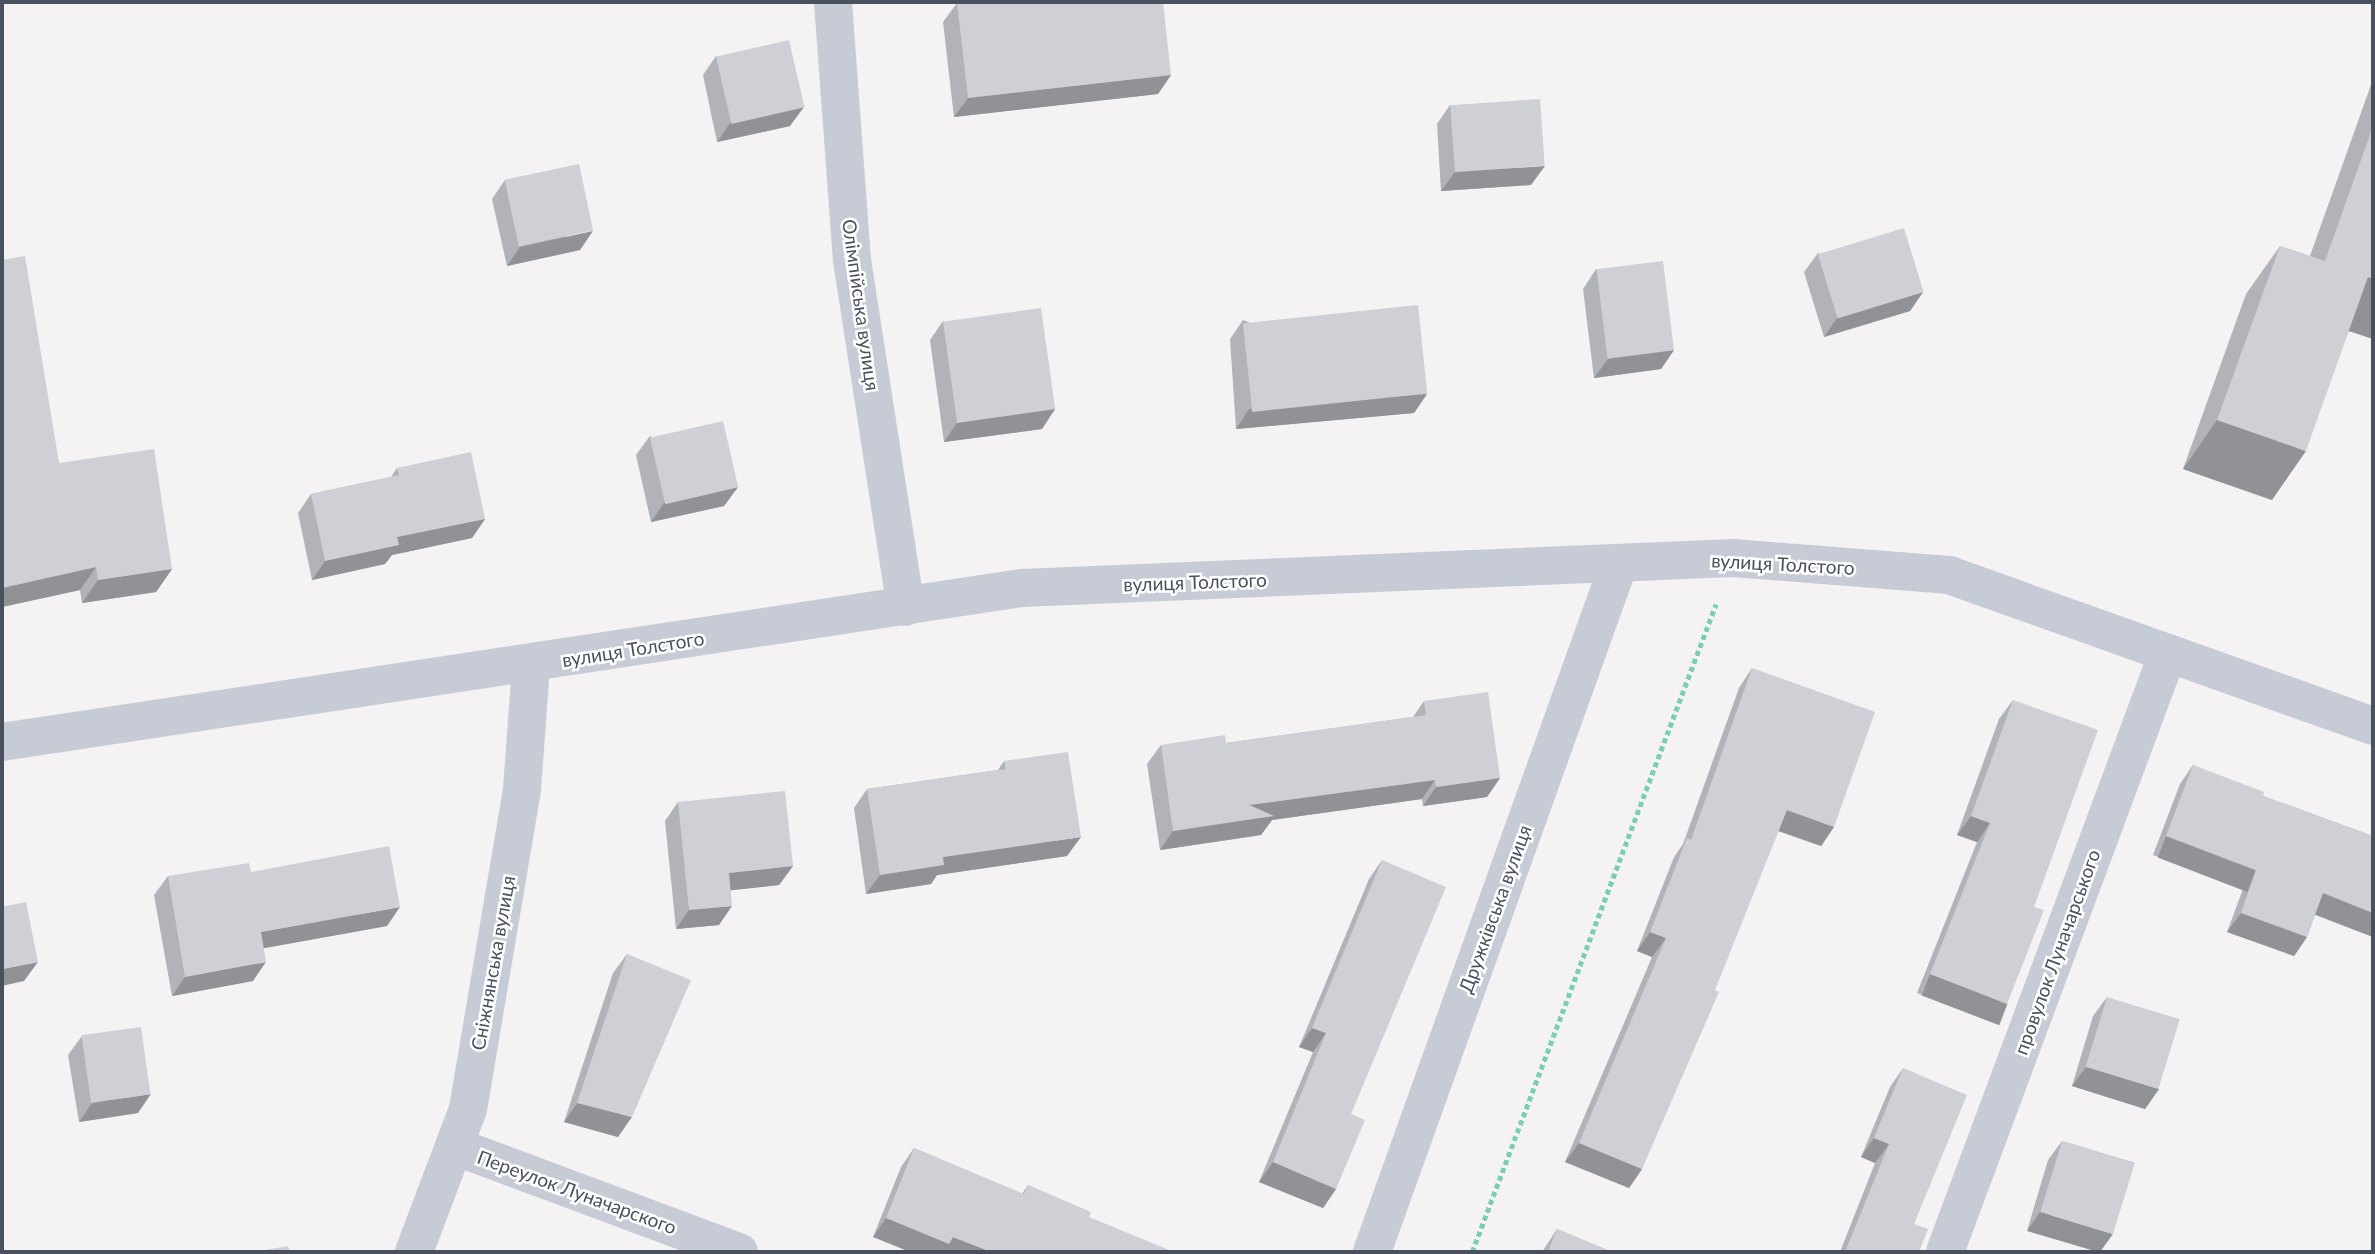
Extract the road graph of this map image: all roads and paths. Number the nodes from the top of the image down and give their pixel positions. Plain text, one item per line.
1 (833, 2) edge
2 (1733, 558) junction
3 (1618, 566) junction
4 (906, 607) junction
5 (2168, 653) junction
6 (531, 666) junction
7 (2373, 726) edge
8 (2, 741) edge
9 (454, 1146) junction
10 (414, 1252) edge
11 (739, 1252) edge
12 (1372, 1252) edge
13 (1472, 1252) edge
14 (1945, 1252) edge

1 - 4 street, Олімпійська вулиця
2 - 3 street, вулиця Толстого
2 - 5 street, вулиця Толстого
2 - 13 path
3 - 4 street, вулиця Толстого
3 - 12 street, Дружківська вулиця
4 - 6 street, вулиця Толстого
5 - 7 street, вулиця Толстого
5 - 14 street, провулок Луначарського
6 - 8 street, вулиця Толстого
6 - 9 street, Сніжнянська вулиця
9 - 10 street, Сніжнянська вулиця
9 - 11 street, Переулок Луначарского

